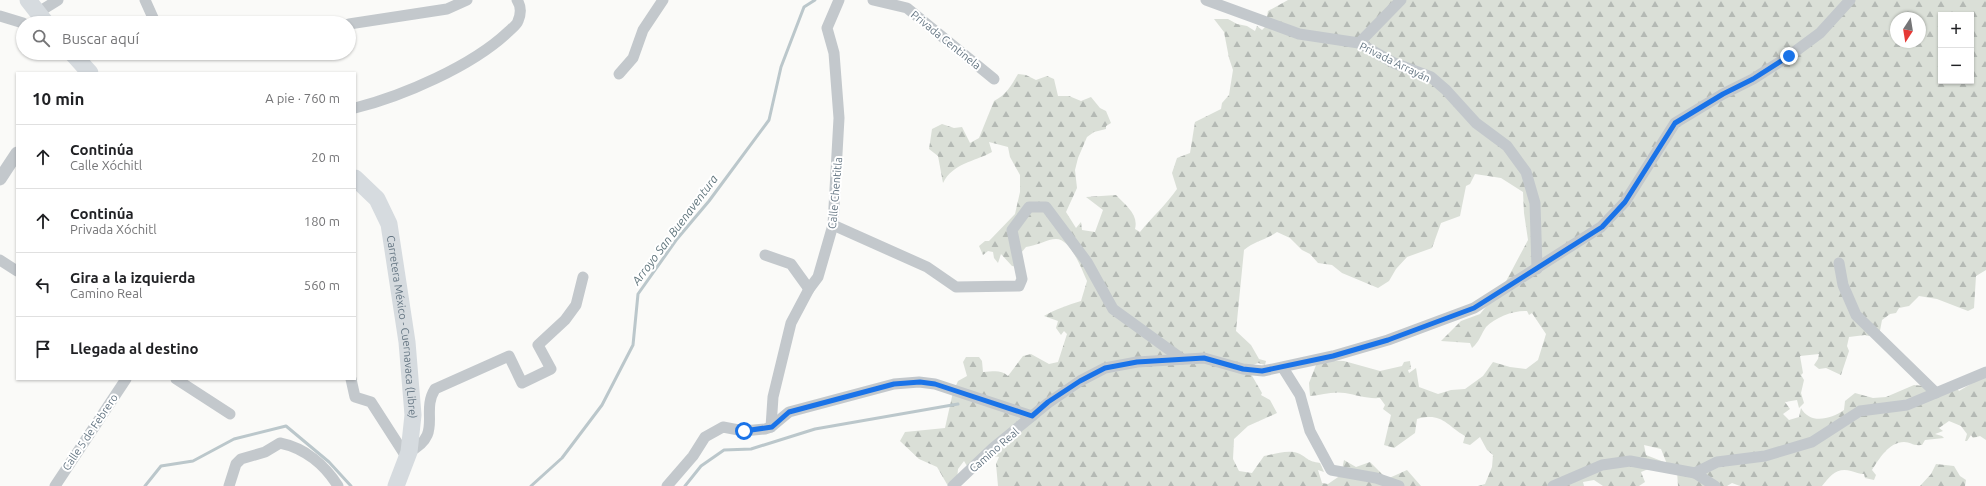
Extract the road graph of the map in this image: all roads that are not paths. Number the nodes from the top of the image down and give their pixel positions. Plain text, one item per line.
1 (58, 0) edge
2 (145, 0) edge
3 (467, 0) edge
4 (517, 0) edge
5 (663, 0) edge
6 (839, 0) edge
7 (873, 0) edge
8 (1206, 0) edge
9 (1401, 0) edge
10 (1850, 0) edge
11 (37, 12) edge
12 (0, 16) edge
13 (152, 16) edge
14 (16, 21) edge
15 (356, 23) edge
16 (1359, 43) junction
17 (78, 60) edge
18 (89, 72) edge
19 (619, 74) dead end
20 (994, 79) dead end
21 (356, 108) edge
22 (16, 155) edge
23 (0, 179) edge
24 (356, 179) edge
25 (833, 225) junction
26 (765, 255) dead end
27 (0, 260) edge
28 (1839, 263) dead end
29 (1537, 269) junction
30 (16, 270) edge
31 (583, 277) dead end
32 (809, 289) junction
33 (1182, 359) junction
34 (1283, 368) junction
35 (1986, 372) edge
36 (125, 380) edge
37 (178, 380) edge
38 (352, 380) edge
39 (1936, 393) junction
40 (230, 414) dead end
41 (1032, 416) junction
42 (772, 427) junction
43 (408, 455) junction
44 (1695, 473) junction
45 (55, 486) edge
46 (229, 486) edge
47 (338, 486) edge
48 (396, 486) edge
49 (667, 486) edge
50 (953, 486) edge
51 (1399, 486) edge
52 (1553, 486) edge
53 (1715, 486) edge

1 - 11 street
2 - 13 street
3 - 15 street
4 - 21 street
5 - 19 street
6 - 25 street, Calle Chentitla
7 - 20 street, Privada Centinela
8 - 16 street, Privada Arrayán
9 - 16 street
10 - 29 street, Camino Real
12 - 14 street
16 - 29 street, Privada Arrayán
17 - 18 main road
22 - 23 street
24 - 43 main road, Carretera México - Cuernavaca (Libre)
25 - 32 street, Calle Chentitla
25 - 33 street
26 - 32 street
27 - 30 street
28 - 39 street
29 - 34 street, Camino Real
31 - 43 street
32 - 42 street, Calle Chentitla
33 - 34 street, Camino Real
33 - 41 street, Camino Real
34 - 51 street
35 - 39 street
36 - 45 street, Calle 5 de Febrero
37 - 40 street
38 - 43 street
39 - 44 street
41 - 42 street
41 - 50 street, Camino Real
42 - 49 street
43 - 48 main road, Carretera México - Cuernavaca (Libre)
44 - 52 street
44 - 53 street
46 - 47 street

